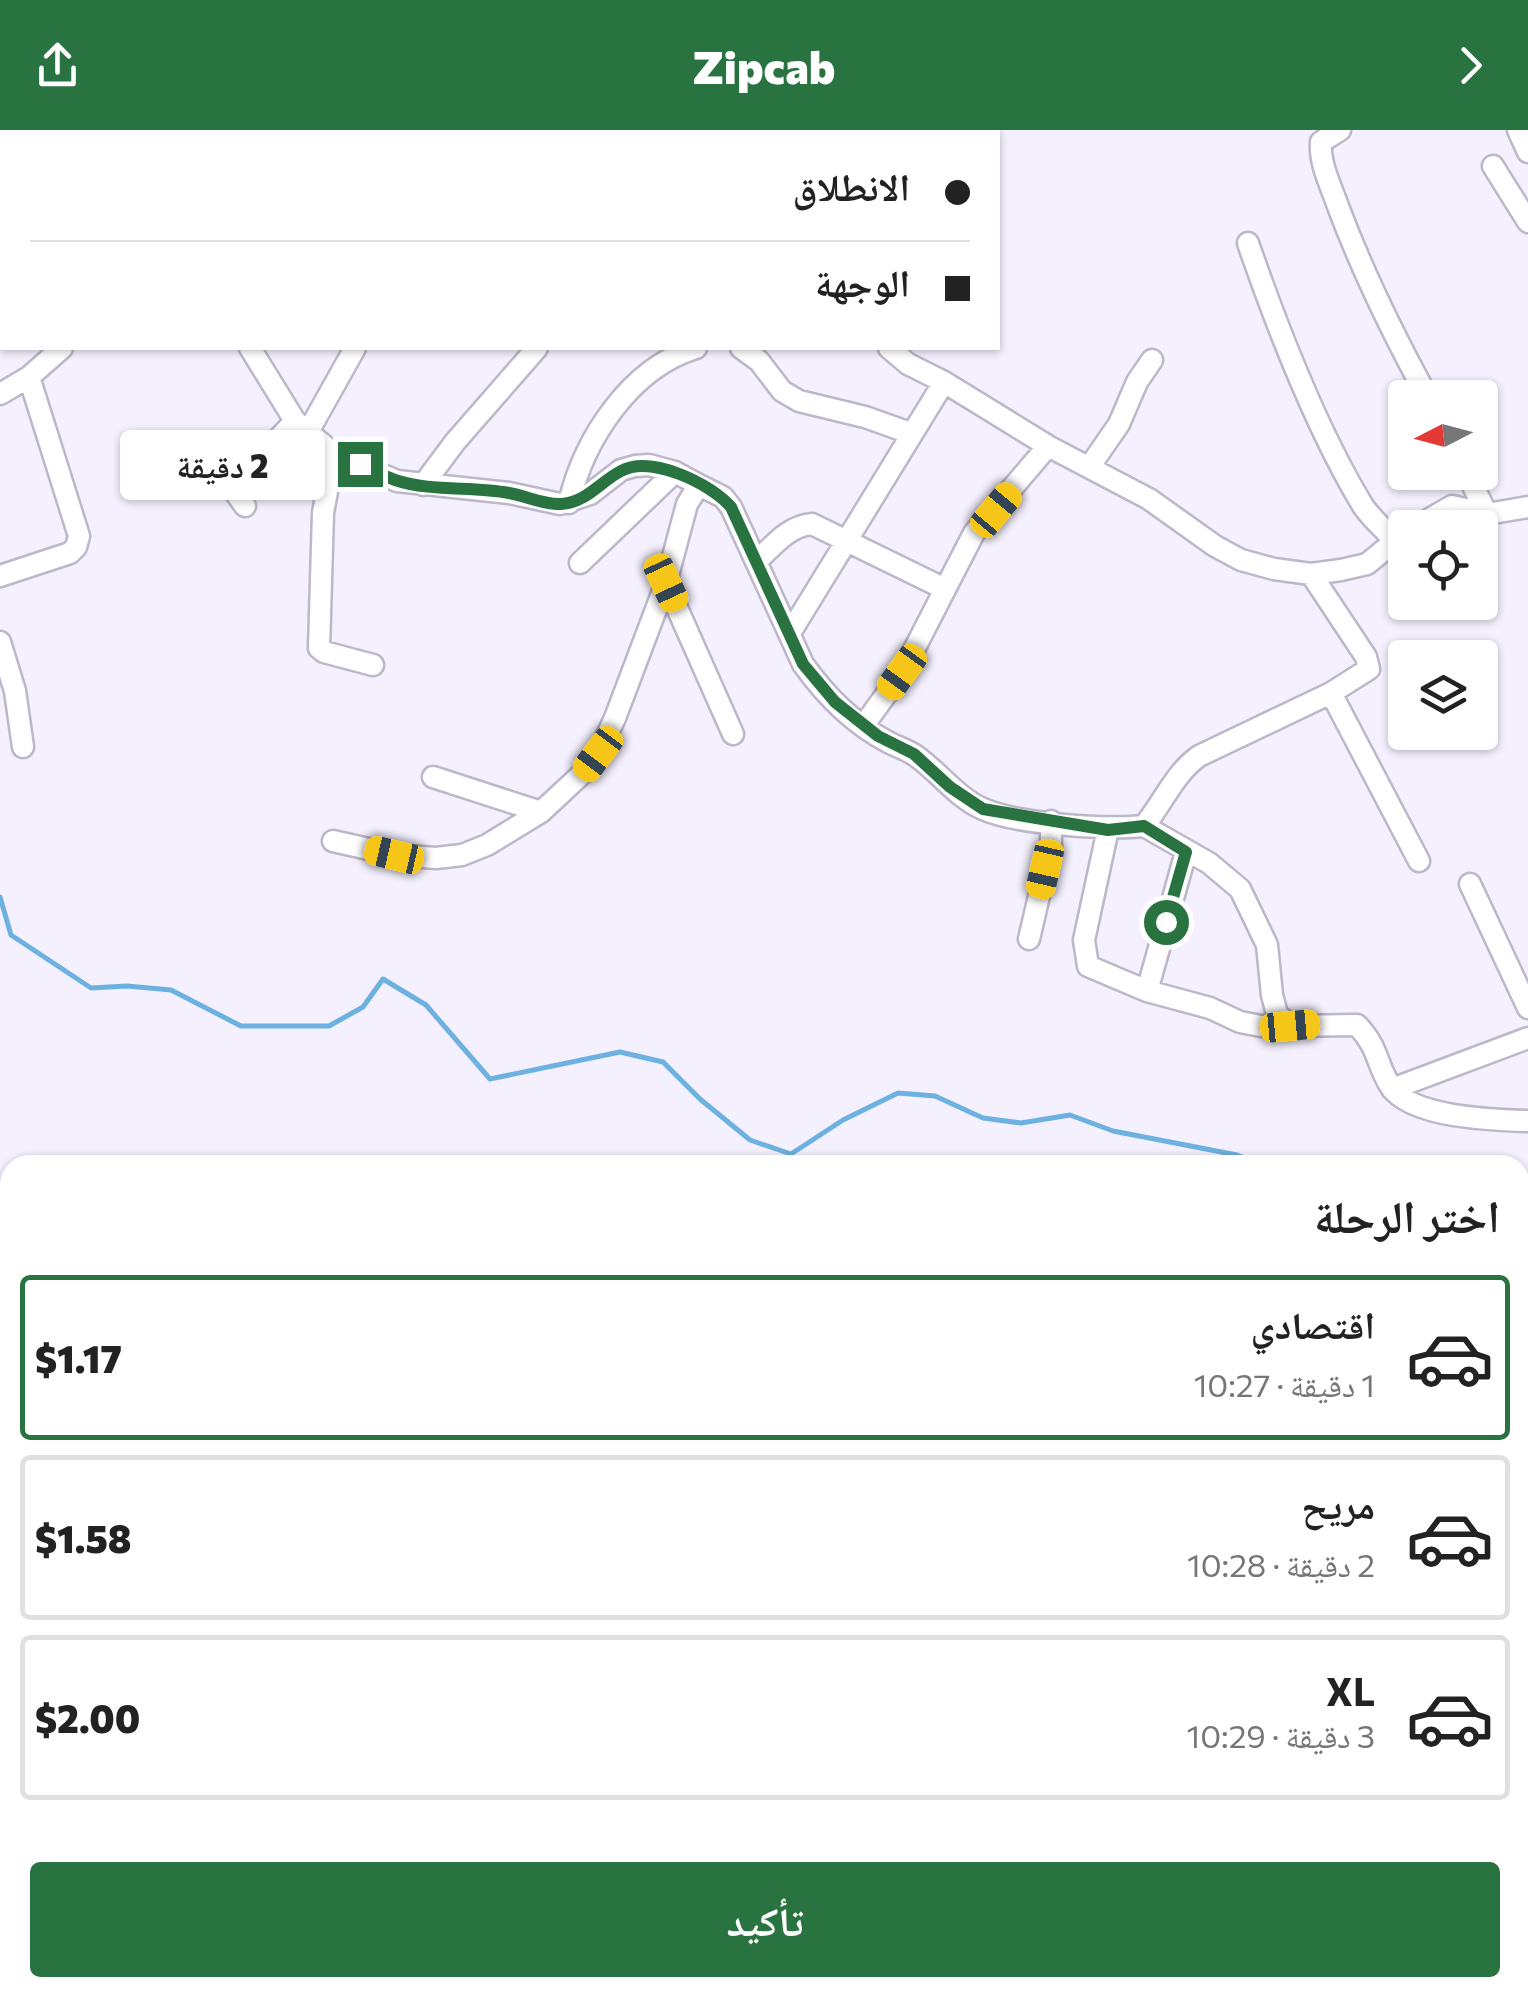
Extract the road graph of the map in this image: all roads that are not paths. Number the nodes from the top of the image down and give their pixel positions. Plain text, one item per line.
1 (1340, 130) edge
2 (1518, 130) edge
3 (1528, 152) edge
4 (1494, 166) dead end
5 (1528, 222) edge
6 (1248, 244) dead end
7 (60, 350) edge
8 (251, 350) edge
9 (354, 350) edge
10 (535, 350) edge
11 (744, 350) edge
12 (891, 350) edge
13 (662, 355) edge
14 (1152, 360) dead end
15 (29, 377) junction
16 (1419, 380) edge
17 (944, 382) junction
18 (0, 394) edge
19 (302, 426) junction
20 (910, 434) junction
21 (1048, 446) junction
22 (334, 454) junction
23 (1090, 466) junction
24 (674, 472) junction
25 (423, 485) junction
26 (699, 485) junction
27 (568, 503) junction
28 (244, 506) dead end
29 (1528, 508) edge
30 (1445, 510) edge
31 (1470, 510) edge
32 (1498, 512) edge
33 (1388, 527) edge
34 (846, 541) junction
35 (1388, 547) edge
36 (756, 562) junction
37 (580, 563) dead end
38 (1311, 574) junction
39 (0, 576) edge
40 (666, 583) junction
41 (944, 588) junction
42 (790, 633) junction
43 (0, 642) edge
44 (373, 665) dead end
45 (1331, 693) junction
46 (864, 725) junction
47 (734, 734) dead end
48 (23, 747) dead end
49 (432, 777) dead end
50 (542, 812) junction
51 (1051, 822) junction
52 (1144, 826) junction
53 (1108, 830) junction
54 (333, 840) dead end
55 (1186, 852) junction
56 (1419, 861) dead end
57 (1470, 884) dead end
58 (1029, 939) dead end
59 (1146, 992) junction
60 (1528, 1008) edge
61 (1290, 1026) junction
62 (1528, 1038) edge
63 (1392, 1090) junction
64 (1528, 1121) edge

1 - 16 street
2 - 3 street
4 - 5 street
6 - 33 street
7 - 15 street
8 - 19 street
9 - 19 street
10 - 25 street
11 - 20 street
12 - 17 street
13 - 27 street
14 - 23 street
15 - 18 street
15 - 39 street
17 - 20 street
17 - 21 street
19 - 22 street
19 - 28 street
20 - 34 street
21 - 23 street
21 - 41 street
22 - 25 street
22 - 44 street
23 - 38 street
24 - 26 street
24 - 27 street
24 - 37 street
25 - 27 street
26 - 36 street
26 - 40 street
29 - 32 street
30 - 31 street
34 - 36 street
34 - 41 street
34 - 42 street
35 - 38 street
36 - 42 street
38 - 45 street
40 - 47 street
40 - 50 street
41 - 46 street
42 - 46 street
43 - 48 street
45 - 52 street
45 - 56 street
46 - 51 street
49 - 50 street
50 - 54 street
51 - 53 street
51 - 58 street
52 - 53 street
52 - 55 street
53 - 59 street
55 - 59 street
55 - 61 street
57 - 60 street
59 - 61 street
61 - 63 street
62 - 63 street
63 - 64 street

